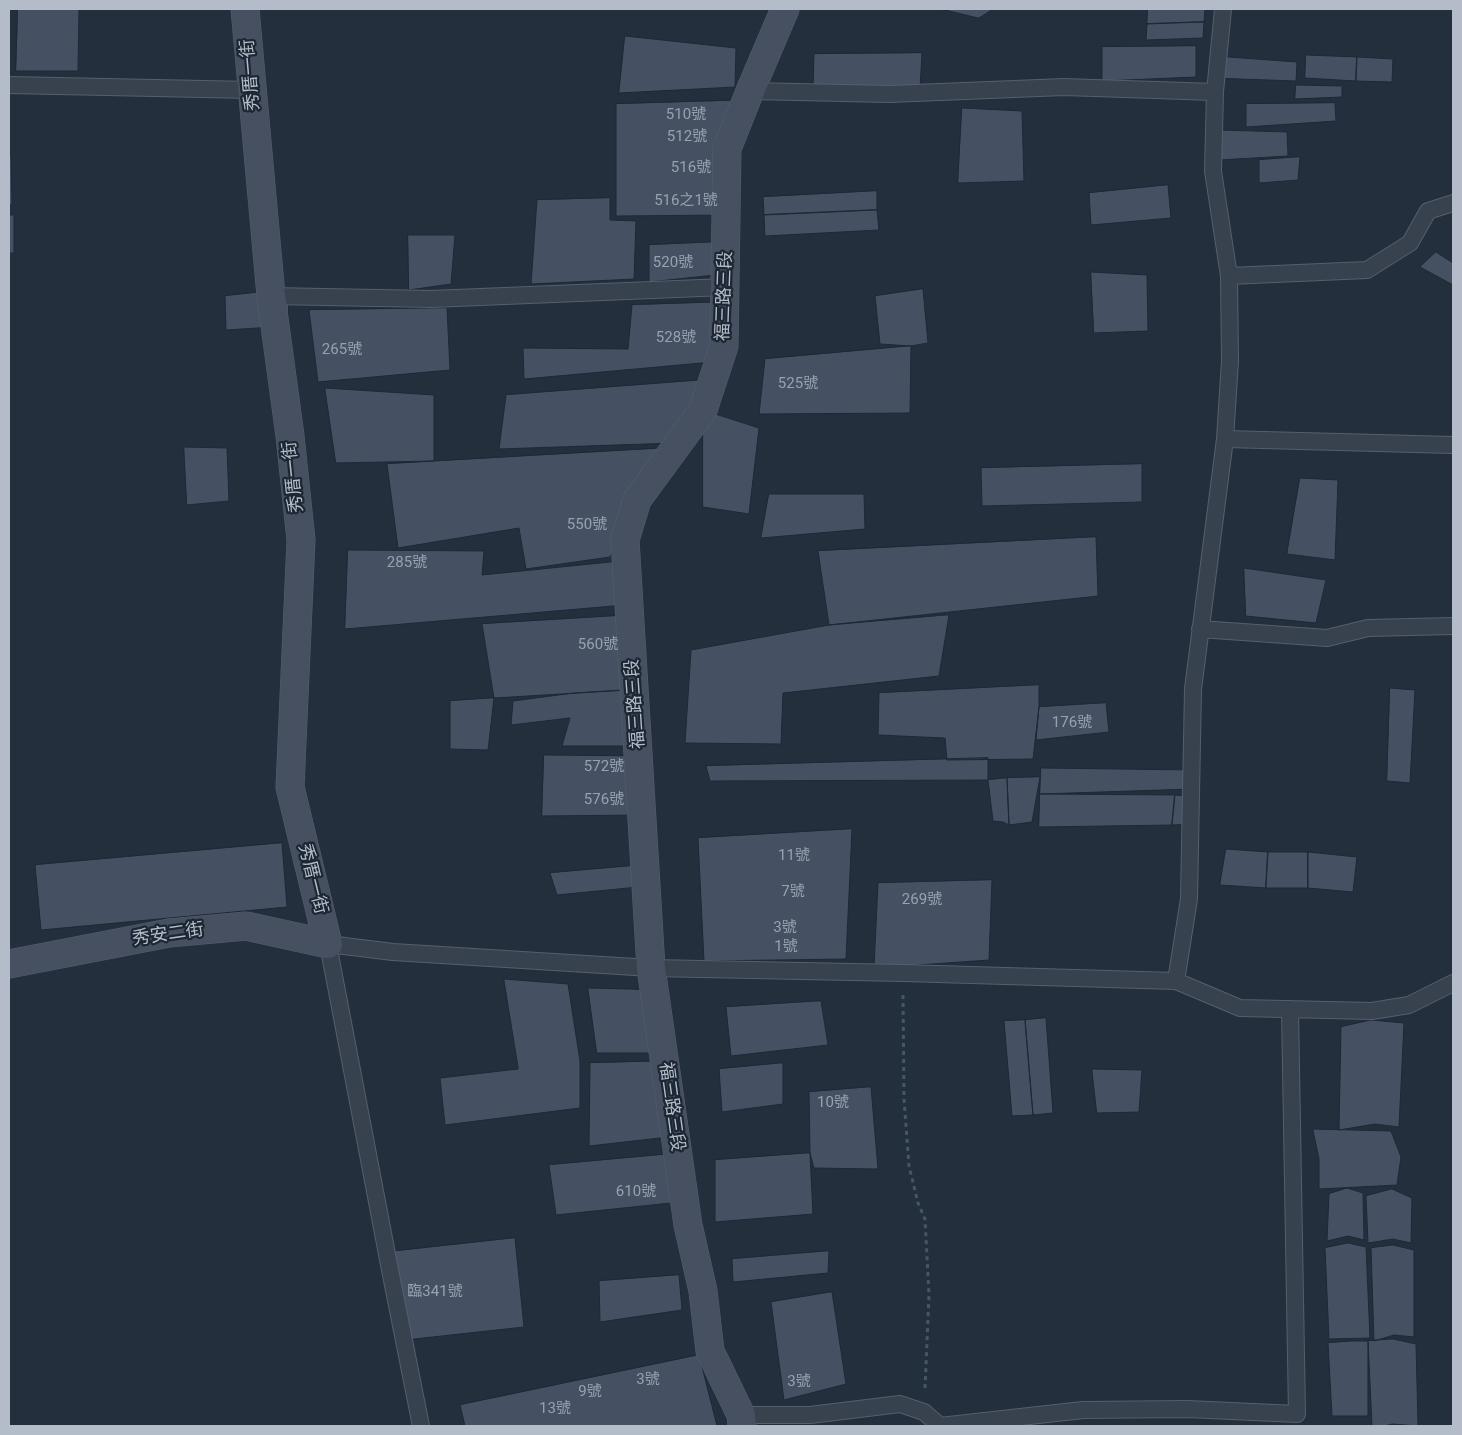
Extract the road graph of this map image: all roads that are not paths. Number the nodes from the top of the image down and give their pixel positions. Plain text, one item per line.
1 (245, 9) edge
2 (785, 9) edge
3 (1223, 9) edge
4 (9, 85) edge
5 (252, 90) junction
6 (750, 91) junction
7 (1215, 92) junction
8 (1453, 203) edge
9 (1229, 276) junction
10 (726, 287) junction
11 (272, 296) junction
12 (1225, 439) junction
13 (1453, 445) edge
14 (1453, 626) edge
15 (1200, 629) junction
16 (328, 944) junction
17 (9, 964) edge
18 (651, 968) junction
19 (1176, 981) junction
20 (1453, 983) edge
21 (1290, 1009) junction
22 (742, 1421) edge
23 (422, 1426) edge
24 (940, 1426) edge

1 - 5 street, 秀厝一街
2 - 6 street, 福三路三段
3 - 7 lane
4 - 5 lane
5 - 11 street, 秀厝一街
6 - 7 lane
6 - 10 street, 福三路三段
7 - 9 lane
8 - 9 lane
9 - 12 lane
10 - 11 lane
10 - 18 street, 福三路三段
11 - 16 street, 秀厝一街
12 - 13 lane
12 - 15 lane
14 - 15 lane
15 - 19 lane
16 - 17 street, 秀安二街
16 - 18 lane
16 - 23 lane
18 - 19 lane
18 - 22 street, 福三路三段
19 - 21 lane
20 - 21 lane
21 - 24 lane
22 - 24 lane

